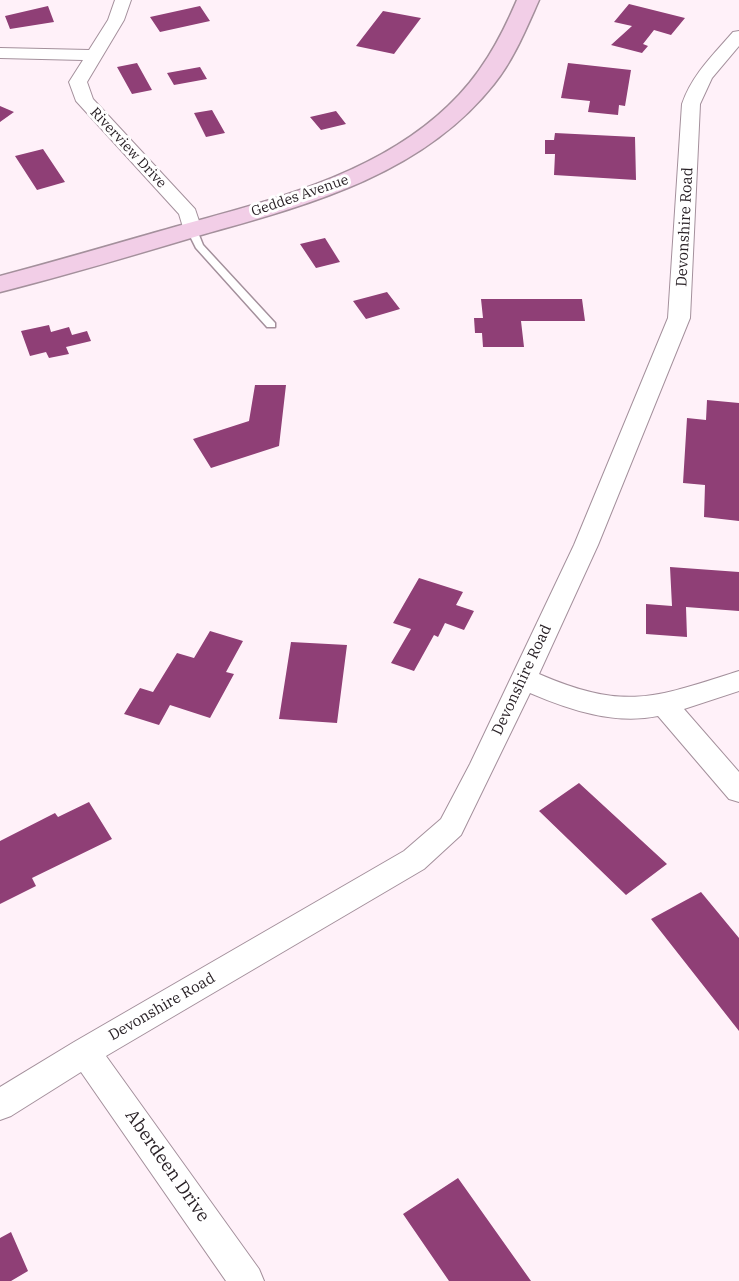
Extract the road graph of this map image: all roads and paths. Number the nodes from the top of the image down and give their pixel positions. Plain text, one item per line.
1 (123, 0) edge
2 (528, 0) edge
3 (739, 36) edge
4 (0, 53) edge
5 (93, 55) junction
6 (192, 230) junction
7 (0, 284) edge
8 (271, 325) dead end
9 (522, 678) junction
10 (739, 681) edge
11 (663, 704) junction
12 (739, 791) edge
13 (85, 1052) junction
14 (0, 1105) edge
15 (248, 1281) edge

1 - 5 street, Riverview Drive
2 - 6 main road, Geddes Avenue
3 - 9 street, Devonshire Road
4 - 5 street
5 - 6 street, Riverview Drive
6 - 7 main road, Geddes Avenue
6 - 8 lane
9 - 11 street
9 - 13 street, Devonshire Road
10 - 11 street
11 - 12 street
13 - 14 street, Devonshire Road
13 - 15 street, Aberdeen Drive

